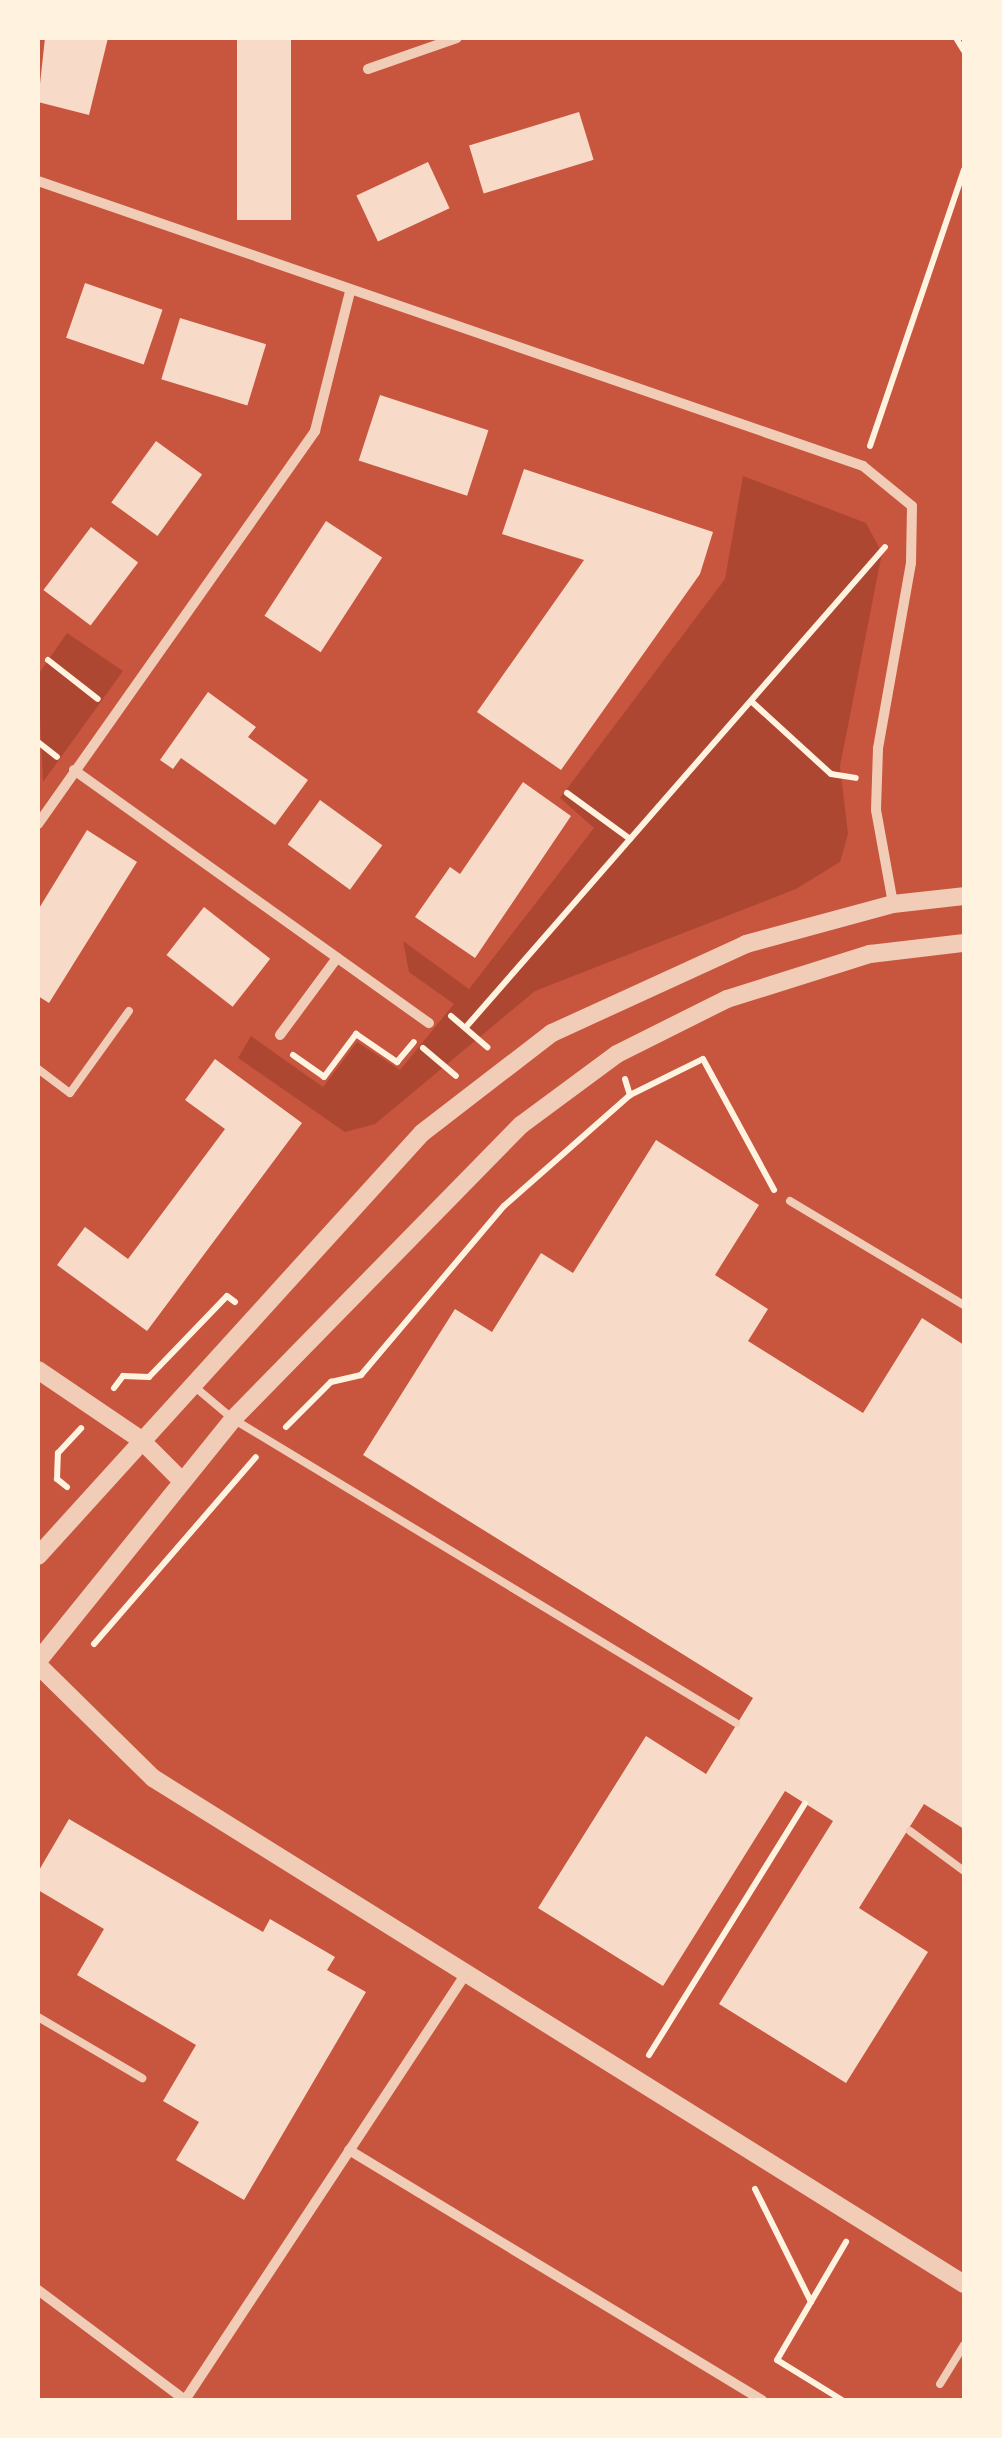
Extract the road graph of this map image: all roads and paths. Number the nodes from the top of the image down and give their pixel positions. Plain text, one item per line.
1 (457, 38) edge
2 (956, 38) edge
3 (964, 51) edge
4 (368, 69) dead end
5 (964, 170) edge
6 (38, 181) edge
7 (350, 292) junction
8 (863, 466) junction
9 (913, 536) junction
10 (48, 660) dead end
11 (750, 701) junction
12 (116, 712) junction
13 (74, 770) junction
14 (877, 782) junction
15 (566, 793) dead end
16 (38, 824) edge
17 (630, 840) junction
18 (964, 896) edge
19 (893, 904) junction
20 (964, 943) edge
21 (337, 958) junction
22 (129, 1012) dead end
23 (430, 1024) junction
24 (466, 1028) junction
25 (280, 1036) joint
26 (415, 1041) junction
27 (617, 1054) junction
28 (507, 1065) junction
29 (38, 1069) edge
30 (472, 1090) junction
31 (630, 1095) junction
32 (790, 1201) joint
33 (964, 1306) edge
34 (38, 1370) edge
35 (192, 1384) junction
36 (233, 1419) junction
37 (140, 1439) junction
38 (270, 1442) junction
39 (180, 1479) junction
40 (38, 1556) edge
41 (38, 1663) edge
42 (58, 1686) junction
43 (736, 1723) dead end
44 (805, 1802) dead end
45 (910, 1830) dead end
46 (964, 1871) edge
47 (463, 1978) junction
48 (38, 2017) edge
49 (142, 2078) dead end
50 (632, 2081) junction
51 (349, 2150) junction
52 (757, 2158) junction
53 (859, 2220) junction
54 (964, 2284) edge
55 (38, 2290) edge
56 (811, 2302) junction
57 (964, 2344) edge
58 (940, 2384) dead end
59 (185, 2400) edge
60 (762, 2400) edge
61 (842, 2400) edge

1 - 4 street
2 - 3 path
5 - 8 path
6 - 7 street
7 - 8 street
7 - 12 street
8 - 9 street
9 - 11 path
9 - 14 street
10 - 12 path
11 - 14 path
11 - 17 path
12 - 13 street
13 - 16 street
13 - 21 street
14 - 19 street
15 - 17 path
17 - 24 path
18 - 19 street
19 - 28 street
20 - 27 street
21 - 23 street
21 - 25 street
22 - 29 lane
23 - 24 path
23 - 26 path
24 - 28 path
25 - 26 path
26 - 30 path
27 - 31 path
27 - 36 street
28 - 30 street
30 - 35 street
31 - 32 path
31 - 38 path
32 - 33 lane
34 - 37 street
35 - 36 lane
35 - 37 street
36 - 38 lane
36 - 39 street
37 - 39 street
37 - 40 street
38 - 42 path
38 - 43 lane
39 - 41 street
41 - 42 street
42 - 47 street
44 - 50 path
45 - 46 lane
47 - 50 street
47 - 51 street
48 - 49 lane
50 - 52 street
51 - 59 street
51 - 60 street
52 - 53 street
52 - 56 path
53 - 54 street
53 - 56 path
55 - 59 street
56 - 61 path
57 - 58 lane

